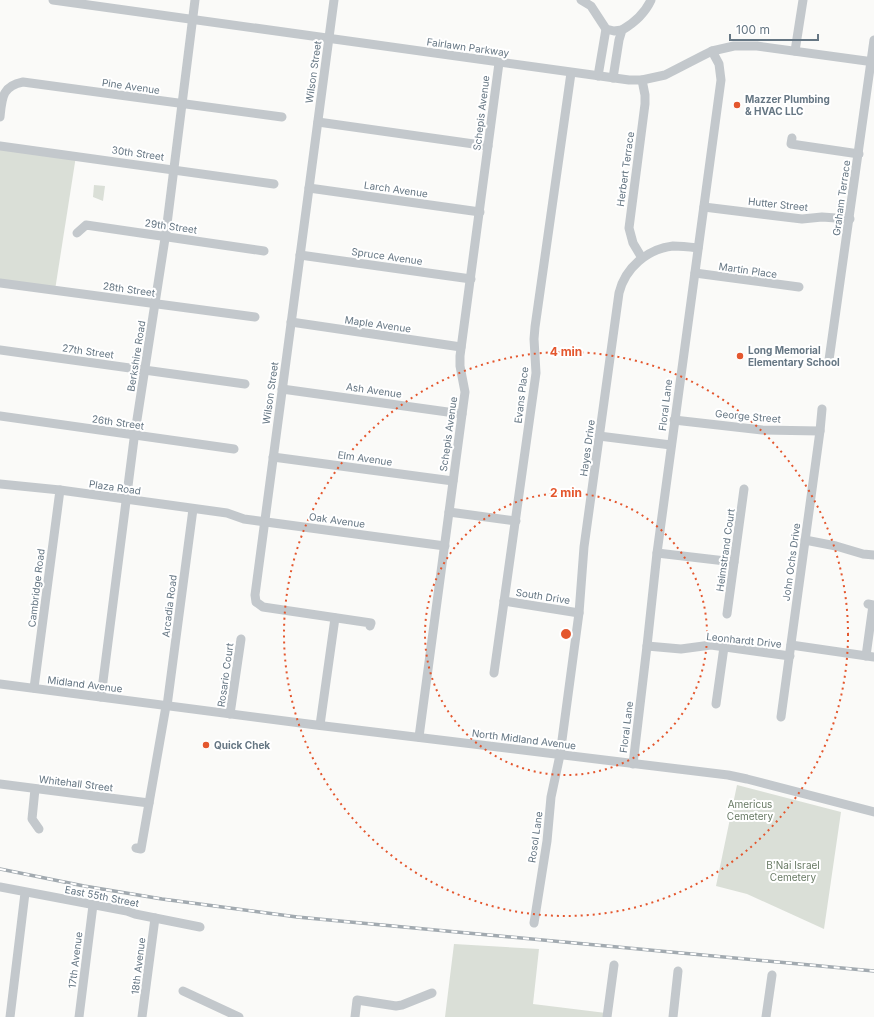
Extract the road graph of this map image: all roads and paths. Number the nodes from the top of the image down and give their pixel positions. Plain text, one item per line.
1 (53, 0) edge
2 (195, 0) edge
3 (334, 0) edge
4 (651, 0) edge
5 (803, 0) edge
6 (584, 1) edge
7 (192, 19) junction
8 (606, 29) junction
9 (622, 30) junction
10 (329, 38) junction
11 (874, 40) edge
12 (712, 51) junction
13 (795, 51) junction
14 (499, 62) junction
15 (872, 62) edge
16 (571, 73) junction
17 (598, 76) junction
18 (614, 78) junction
19 (642, 80) junction
20 (182, 104) junction
21 (0, 116) edge
22 (282, 117) dead end
23 (318, 122) junction
24 (792, 138) dead end
25 (0, 146) edge
26 (488, 146) junction
27 (859, 154) junction
28 (173, 169) junction
29 (274, 184) dead end
30 (309, 188) junction
31 (704, 207) junction
32 (480, 212) junction
33 (850, 219) junction
34 (77, 232) dead end
35 (165, 236) junction
36 (698, 248) junction
37 (264, 251) dead end
38 (300, 255) junction
39 (642, 258) junction
40 (695, 274) junction
41 (471, 280) junction
42 (0, 283) edge
43 (799, 288) dead end
44 (155, 303) junction
45 (255, 317) dead end
46 (291, 322) junction
47 (461, 347) junction
48 (0, 350) edge
49 (829, 360) dead end
50 (144, 370) junction
51 (245, 384) dead end
52 (282, 389) junction
53 (822, 409) dead end
54 (462, 414) junction
55 (0, 416) edge
56 (674, 420) junction
57 (820, 432) junction
58 (135, 435) junction
59 (599, 436) junction
60 (671, 445) junction
61 (234, 449) dead end
62 (273, 457) junction
63 (453, 481) junction
64 (0, 484) edge
65 (744, 489) dead end
66 (60, 490) junction
67 (127, 500) junction
68 (193, 508) junction
69 (449, 512) junction
70 (227, 513) joint
71 (516, 521) junction
72 (264, 522) junction
73 (805, 540) junction
74 (445, 546) junction
75 (657, 553) junction
76 (874, 556) edge
77 (734, 562) junction
78 (504, 601) junction
79 (868, 604) dead end
80 (579, 613) junction
81 (727, 614) dead end
82 (335, 618) junction
83 (370, 626) dead end
84 (241, 639) dead end
85 (791, 645) junction
86 (648, 646) junction
87 (724, 647) junction
88 (790, 656) junction
89 (870, 657) edge
90 (494, 673) dead end
91 (0, 684) edge
92 (34, 688) junction
93 (101, 697) junction
94 (716, 704) dead end
95 (166, 706) junction
96 (230, 714) junction
97 (781, 717) dead end
98 (320, 725) junction
99 (419, 737) junction
100 (560, 755) junction
101 (633, 764) junction
102 (0, 784) edge
103 (35, 788) junction
104 (149, 803) junction
105 (874, 812) edge
106 (39, 829) dead end
107 (136, 848) dead end
108 (0, 887) edge
109 (25, 893) junction
110 (93, 905) junction
111 (155, 918) junction
112 (534, 923) dead end
113 (200, 927) dead end
114 (614, 965) dead end
115 (678, 971) dead end
116 (772, 975) dead end
117 (183, 991) dead end
118 (432, 993) dead end
119 (10, 1017) edge
120 (78, 1017) edge
121 (142, 1017) edge
122 (239, 1017) edge
123 (355, 1017) edge
124 (607, 1017) edge
125 (672, 1017) edge
126 (766, 1017) edge

1 - 7 street, Fairlawn Parkway
2 - 7 street, Berkshire Road
3 - 10 street, Wilson Street
4 - 9 street
5 - 13 street
6 - 8 street
7 - 10 street, Fairlawn Parkway
7 - 20 street, Berkshire Road
8 - 9 street
8 - 17 street
9 - 18 street
10 - 14 street, Fairlawn Parkway
10 - 23 street, Wilson Street
11 - 15 street, Graham Terrace
12 - 13 street, Fairlawn Parkway
12 - 19 street, Fairlawn Parkway
12 - 31 street, Floral Lane
13 - 15 street, Fairlawn Parkway
14 - 16 street, Fairlawn Parkway
14 - 26 street, Schepis Avenue
15 - 27 street, Graham Terrace
16 - 17 street, Fairlawn Parkway
16 - 71 street, Evans Place
17 - 18 street, Fairlawn Parkway
18 - 19 street, Fairlawn Parkway
19 - 39 street, Herbert Terrace
20 - 21 street, Pine Avenue
20 - 22 street, Pine Avenue
20 - 28 street, Berkshire Road
23 - 26 street
23 - 30 street, Wilson Street
24 - 27 street
25 - 28 street, 30th Street
26 - 32 street, Schepis Avenue
27 - 33 street, Graham Terrace
28 - 29 street, 30th Street
28 - 35 street, Berkshire Road
30 - 32 street, Larch Avenue
30 - 38 street, Wilson Street
31 - 33 street, Hutter Street
31 - 36 street, Floral Lane
32 - 41 street, Schepis Avenue
33 - 49 street, Graham Terrace
34 - 35 street, 29th Street
35 - 37 street, 29th Street
35 - 44 street, Berkshire Road
36 - 39 street, Hayes Drive
36 - 40 street, Floral Lane
38 - 41 street, Spruce Avenue
38 - 46 street, Wilson Street
39 - 59 street, Hayes Drive
40 - 43 street, Martin Place
40 - 56 street, Floral Lane
41 - 47 street, Schepis Avenue
42 - 44 street, 28th Street
44 - 45 street, 28th Street
44 - 50 street, Berkshire Road
46 - 47 street, Maple Avenue
46 - 52 street, Wilson Street
47 - 54 street, Schepis Avenue
48 - 50 street, 27th Street
50 - 51 street, 27th Street
50 - 58 street, Berkshire Road
52 - 54 street, Ash Avenue
52 - 62 street, Wilson Street
53 - 57 street, John Ochs Drive
54 - 63 street, Schepis Avenue
55 - 58 street, 26th Street
56 - 57 street, George Street
56 - 60 street, Floral Lane
57 - 73 street, John Ochs Drive
58 - 61 street, 26th Street
58 - 67 street, Berkshire Road
59 - 60 street
59 - 80 street, Hayes Drive
60 - 75 street, Floral Lane
62 - 63 street, Elm Avenue
62 - 72 street, Wilson Street
63 - 69 street, Schepis Avenue
64 - 66 street, Plaza Road
65 - 77 street, Heimstrand Court
66 - 67 street, Plaza Road
66 - 92 street, Cambridge Road
67 - 68 street, Plaza Road
67 - 93 street, Berkshire Road
68 - 70 street, Plaza Road
68 - 95 street, Arcadia Road
69 - 71 street
69 - 74 street, Schepis Avenue
70 - 72 street, Oak Avenue
71 - 78 street, Evans Place
72 - 74 street, Oak Avenue
72 - 82 street, Wilson Street
73 - 76 street
73 - 85 street, John Ochs Drive
74 - 99 street, Schepis Avenue
75 - 77 street
75 - 86 street, Floral Lane
77 - 81 street, Heimstrand Court
78 - 80 street, South Drive
78 - 90 street, Evans Place
79 - 89 street
80 - 100 street, Hayes Drive
82 - 83 street
82 - 98 street
84 - 96 street, Rosario Court
85 - 88 street, John Ochs Drive
85 - 89 street, Leonhardt Drive
86 - 87 street, Leonhardt Drive
86 - 101 street, Floral Lane
87 - 88 street, Leonhardt Drive
87 - 94 street
88 - 97 street, John Ochs Drive
91 - 92 street, Midland Avenue
92 - 93 street, Midland Avenue
93 - 95 street, Midland Avenue
95 - 96 street, North Midland Avenue
95 - 104 street, Arcadia Road
96 - 98 street, North Midland Avenue
98 - 99 street, North Midland Avenue
99 - 100 street, North Midland Avenue
100 - 101 street, North Midland Avenue
100 - 112 street, Rosol Lane
101 - 105 street, North Midland Avenue
102 - 103 street, Whitehall Street
103 - 104 street, Whitehall Street
103 - 106 street
104 - 107 street, Arcadia Road
108 - 109 street, East 55th Street
109 - 110 street, East 55th Street
109 - 119 street
110 - 111 street, East 55th Street
110 - 120 street, 17th Avenue
111 - 113 street, East 55th Street
111 - 121 street, 18th Avenue
114 - 124 street
115 - 125 street
116 - 126 street
117 - 122 street
118 - 123 street

